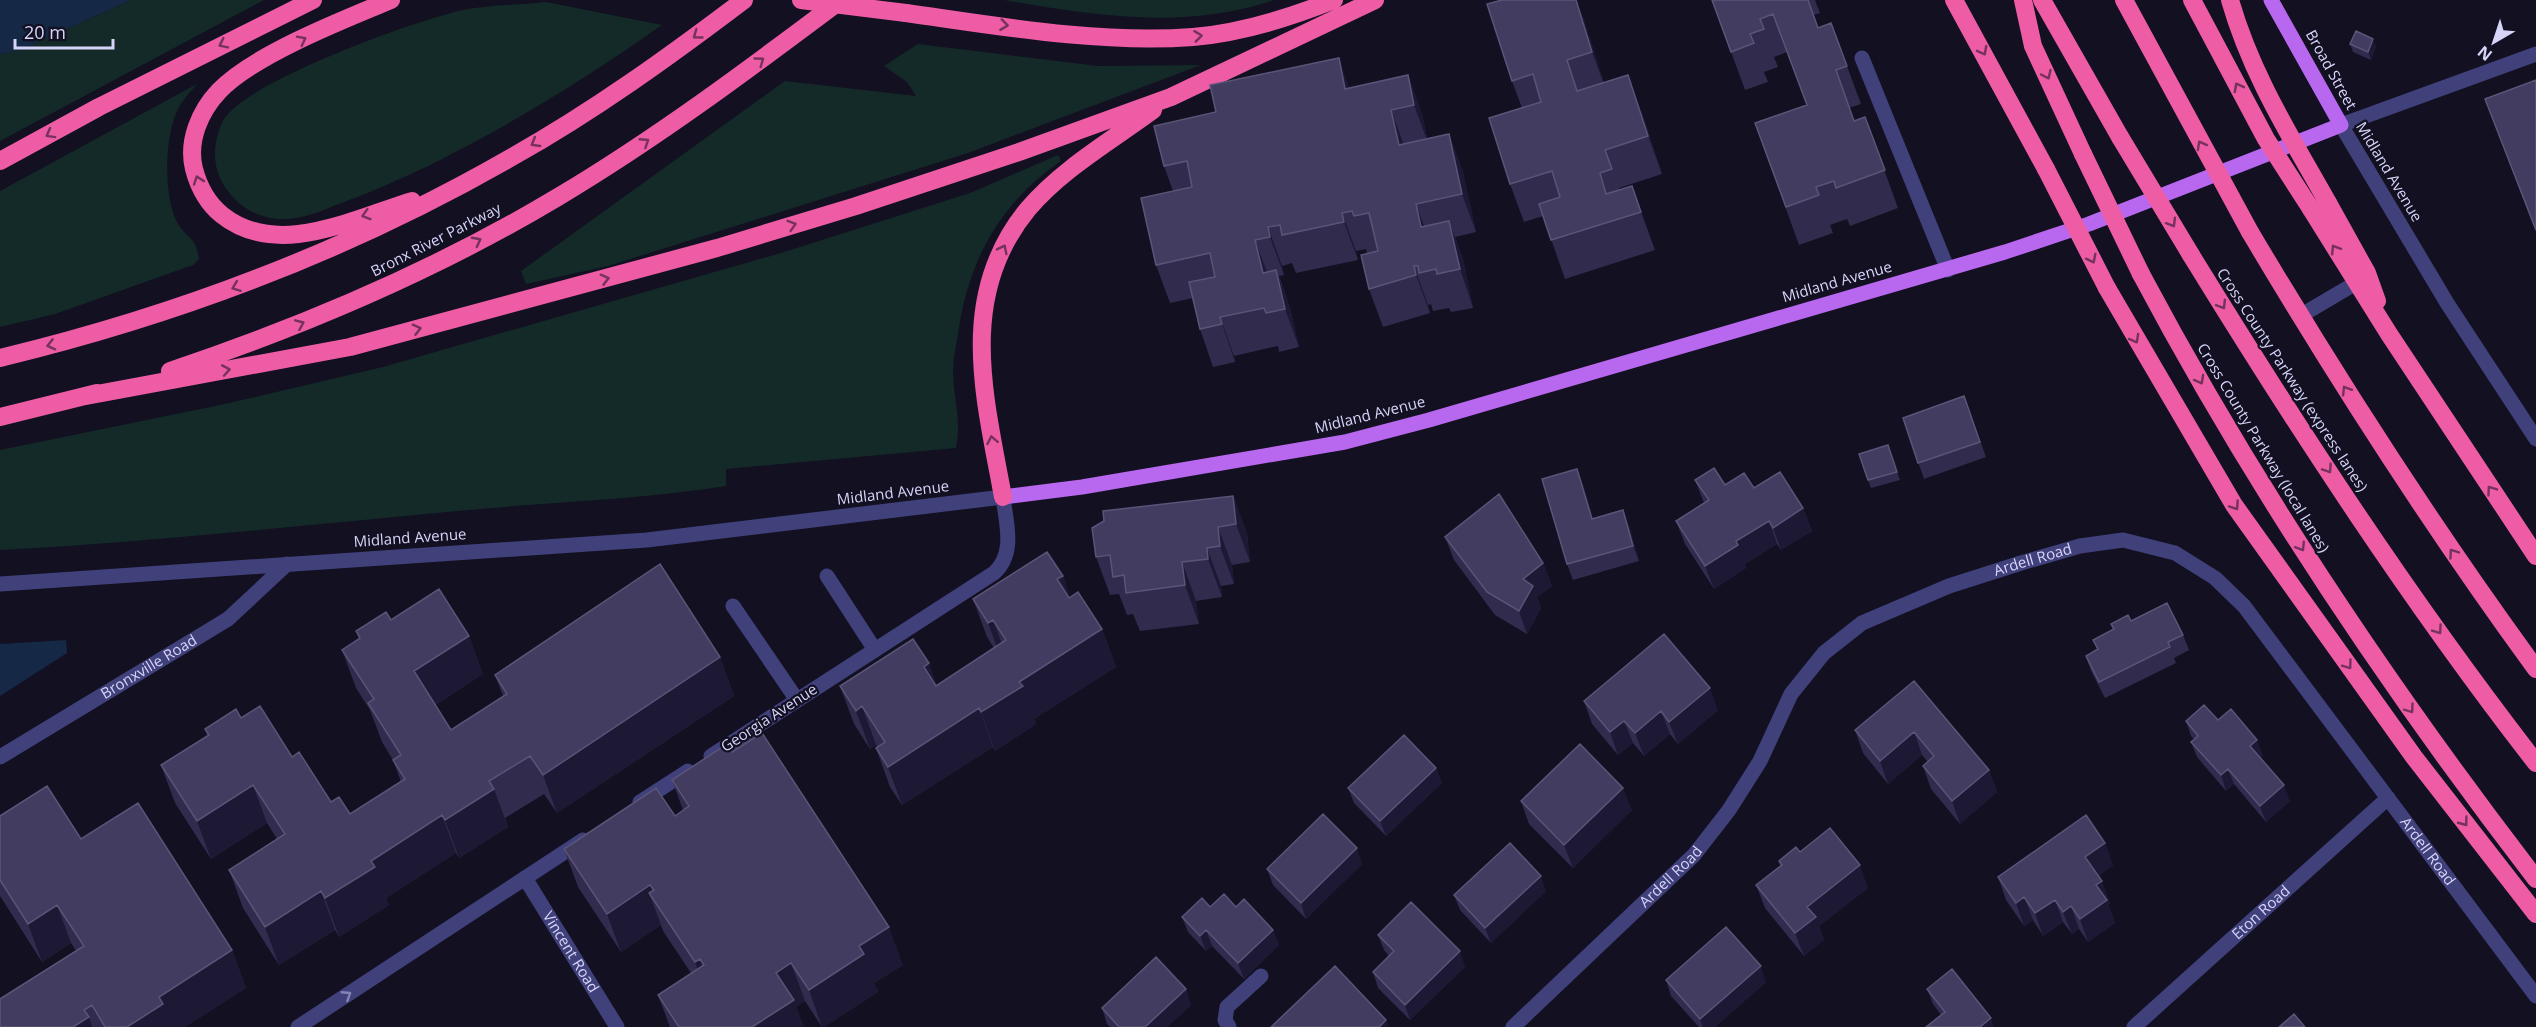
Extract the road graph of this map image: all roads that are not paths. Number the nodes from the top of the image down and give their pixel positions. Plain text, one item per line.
1 (314, 0) edge
2 (392, 0) edge
3 (744, 0) edge
4 (801, 0) edge
5 (841, 0) edge
6 (1334, 0) edge
7 (1375, 0) edge
8 (1954, 0) edge
9 (2023, 0) edge
10 (2042, 0) edge
11 (2124, 0) edge
12 (2192, 0) edge
13 (2230, 0) edge
14 (2271, 0) edge
15 (2536, 54) edge
16 (1862, 58) dead end
17 (1170, 97) junction
18 (2341, 125) junction
19 (0, 161) edge
20 (462, 185) junction
21 (2320, 206) junction
22 (1948, 270) junction
23 (2356, 283) junction
24 (2300, 316) junction
25 (2389, 334) junction
26 (0, 358) edge
27 (86, 396) junction
28 (0, 417) edge
29 (2536, 439) edge
30 (1003, 497) junction
31 (2536, 556) edge
32 (287, 564) junction
33 (827, 576) dead end
34 (0, 584) edge
35 (733, 606) dead end
36 (875, 650) junction
37 (2536, 669) edge
38 (797, 699) junction
39 (0, 757) edge
40 (2536, 763) edge
41 (2388, 798) junction
42 (632, 808) edge
43 (593, 833) edge
44 (525, 878) junction
45 (2536, 879) edge
46 (2536, 914) edge
47 (1261, 976) dead end
48 (2536, 996) edge
49 (298, 1027) edge
50 (616, 1027) edge
51 (1229, 1027) edge
52 (1513, 1027) edge
53 (2134, 1027) edge

1 -> 19 highway
20 -> 2 highway
3 -> 20 highway
4 -> 6 highway, bridge
27 -> 5 highway, Bronx River Parkway
7 - 17 highway
8 -> 46 highway, bridge
9 -> 45 highway, Cross County Parkway (local lanes), bridge
10 -> 40 highway, Cross County Parkway (express lanes), bridge
24 -> 11 highway, bridge
21 -> 12 highway, bridge
13 - 21 highway, bridge
14 - 18 main road, Broad Street
15 - 18 street
16 - 22 street
27 -> 17 highway
30 -> 17 highway
18 - 22 main road, Midland Avenue
18 - 29 street, Midland Avenue
20 -> 26 highway
23 -> 21 highway
21 - 25 highway
22 - 30 main road, Midland Avenue
23 - 24 street
23 - 25 highway
37 -> 24 highway
31 -> 25 highway
27 - 28 highway, Bronx River Parkway
30 - 32 street, Midland Avenue
30 - 36 street, Georgia Avenue
32 - 34 street, Midland Avenue
32 - 39 street, Bronxville Road
33 - 36 street
35 - 38 street
36 - 38 street, Georgia Avenue
38 - 42 street, Georgia Avenue
41 - 48 street, Ardell Road
41 - 52 street, Ardell Road
41 - 53 street, Eton Road
43 - 44 street
49 -> 44 street
44 - 50 street, Vincent Road
47 - 51 street

